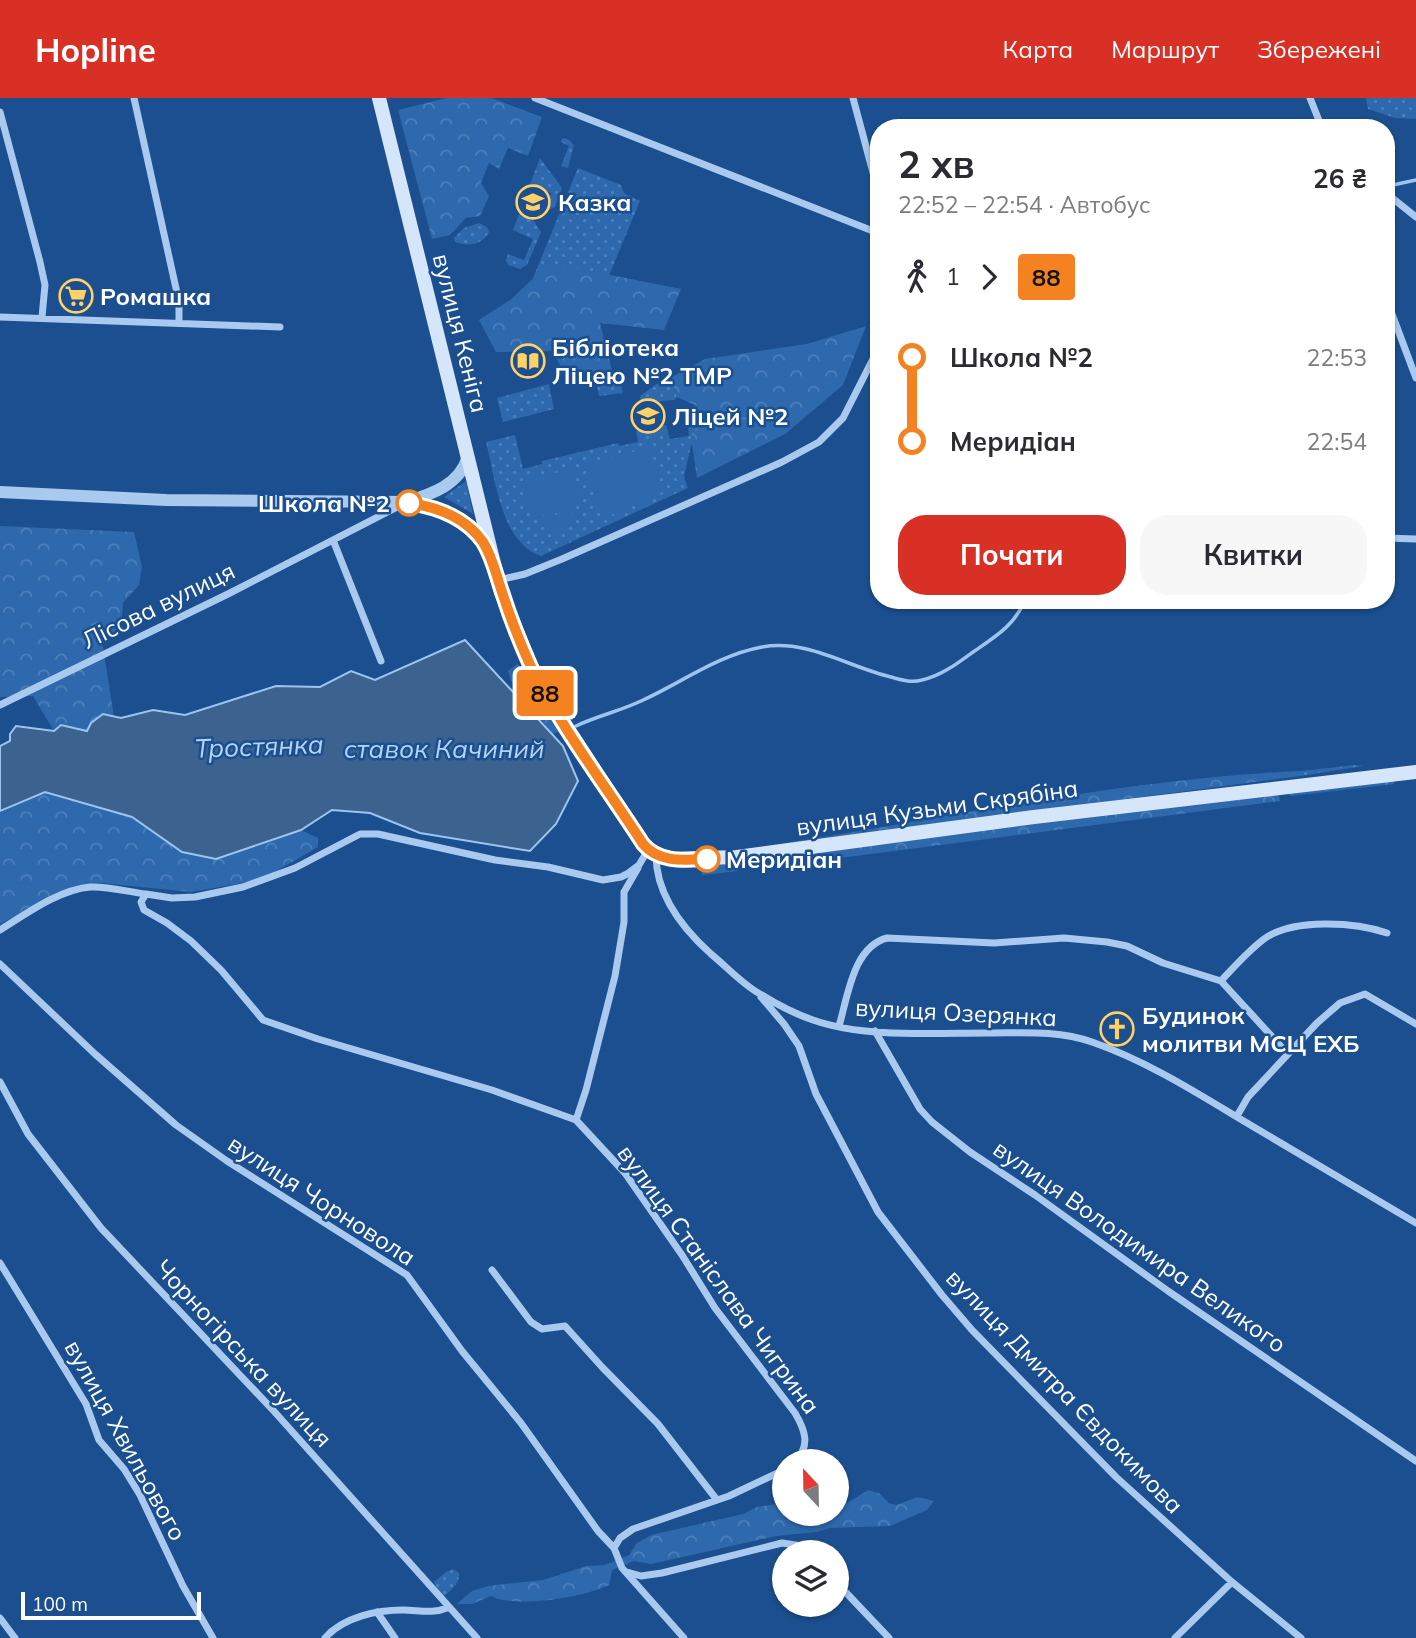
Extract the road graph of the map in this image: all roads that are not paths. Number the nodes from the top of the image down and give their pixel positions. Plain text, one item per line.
1 (134, 98) edge
2 (379, 98) edge
3 (535, 98) edge
4 (852, 98) edge
5 (1310, 98) edge
6 (0, 113) edge
7 (1318, 119) edge
8 (870, 160) edge
9 (1395, 202) edge
10 (1416, 217) edge
11 (870, 230) edge
12 (0, 317) edge
13 (42, 317) junction
14 (1395, 322) edge
15 (179, 323) junction
16 (280, 327) dead end
17 (870, 365) edge
18 (1416, 378) edge
19 (468, 456) junction
20 (0, 492) edge
21 (407, 502) junction
22 (1395, 538) edge
23 (1416, 538) edge
24 (333, 540) junction
25 (494, 561) junction
26 (498, 580) junction
27 (381, 661) dead end
28 (0, 705) edge
29 (1416, 772) edge
30 (652, 852) junction
31 (639, 865) junction
32 (146, 894) junction
33 (0, 930) edge
34 (1387, 933) dead end
35 (0, 964) edge
36 (1221, 981) junction
37 (758, 993) junction
38 (1416, 1024) edge
39 (839, 1026) junction
40 (875, 1031) junction
41 (1288, 1054) junction
42 (0, 1082) edge
43 (1237, 1116) junction
44 (576, 1120) junction
45 (1416, 1223) edge
46 (0, 1263) edge
47 (492, 1269) dead end
48 (804, 1449) edge
49 (1416, 1461) edge
50 (772, 1475) edge
51 (717, 1500) junction
52 (772, 1546) edge
53 (614, 1548) junction
54 (623, 1566) junction
55 (1232, 1582) junction
56 (849, 1596) edge
57 (447, 1608) junction
58 (376, 1612) junction
59 (0, 1618) edge
60 (15, 1638) edge
61 (213, 1638) edge
62 (325, 1638) edge
63 (395, 1638) edge
64 (477, 1638) edge
65 (684, 1638) edge
66 (889, 1638) edge
67 (1175, 1638) edge
68 (1301, 1638) edge

1 - 15 street
2 - 19 main road, вулиця Кеніга
3 - 11 street
4 - 8 street
5 - 7 street
6 - 13 street
9 - 10 street
12 - 13 street
13 - 15 street
14 - 18 street
15 - 16 street
17 - 26 street
19 - 21 street
19 - 25 main road, вулиця Кеніга
20 - 21 street
21 - 24 street, Лісова вулиця
21 - 25 street
22 - 23 street
24 - 27 street
24 - 28 street, Лісова вулиця
25 - 26 main road, вулиця Кеніга
26 - 30 main road
29 - 30 main road, вулиця Кузьми Скрябіна
30 - 31 street
30 - 37 street, вулиця Озерянка
31 - 32 street
31 - 44 street
32 - 33 street
32 - 44 street, вулиця Станіслава Чигрина
34 - 36 street
35 - 53 street, вулиця Чорновола
36 - 39 street
36 - 41 street
37 - 39 street, вулиця Озерянка
37 - 55 street, вулиця Дмитра Євдокимова
38 - 41 street
39 - 40 street, вулиця Озерянка
40 - 43 street, вулиця Озерянка
40 - 49 street, вулиця Володимира Великого
41 - 43 street
42 - 57 street, Чорногірська вулиця
43 - 45 street, вулиця Озерянка
44 - 48 street, вулиця Станіслава Чигрина
46 - 61 street, вулиця Хвильового
47 - 51 street
50 - 51 street
51 - 53 street
52 - 54 street
53 - 54 street, вулиця Чорновола
54 - 65 street, вулиця Чорновола
55 - 67 street
55 - 68 street, вулиця Дмитра Євдокимова
56 - 66 street
57 - 58 street
57 - 64 street, Чорногірська вулиця
58 - 62 street
58 - 63 street
59 - 60 street

